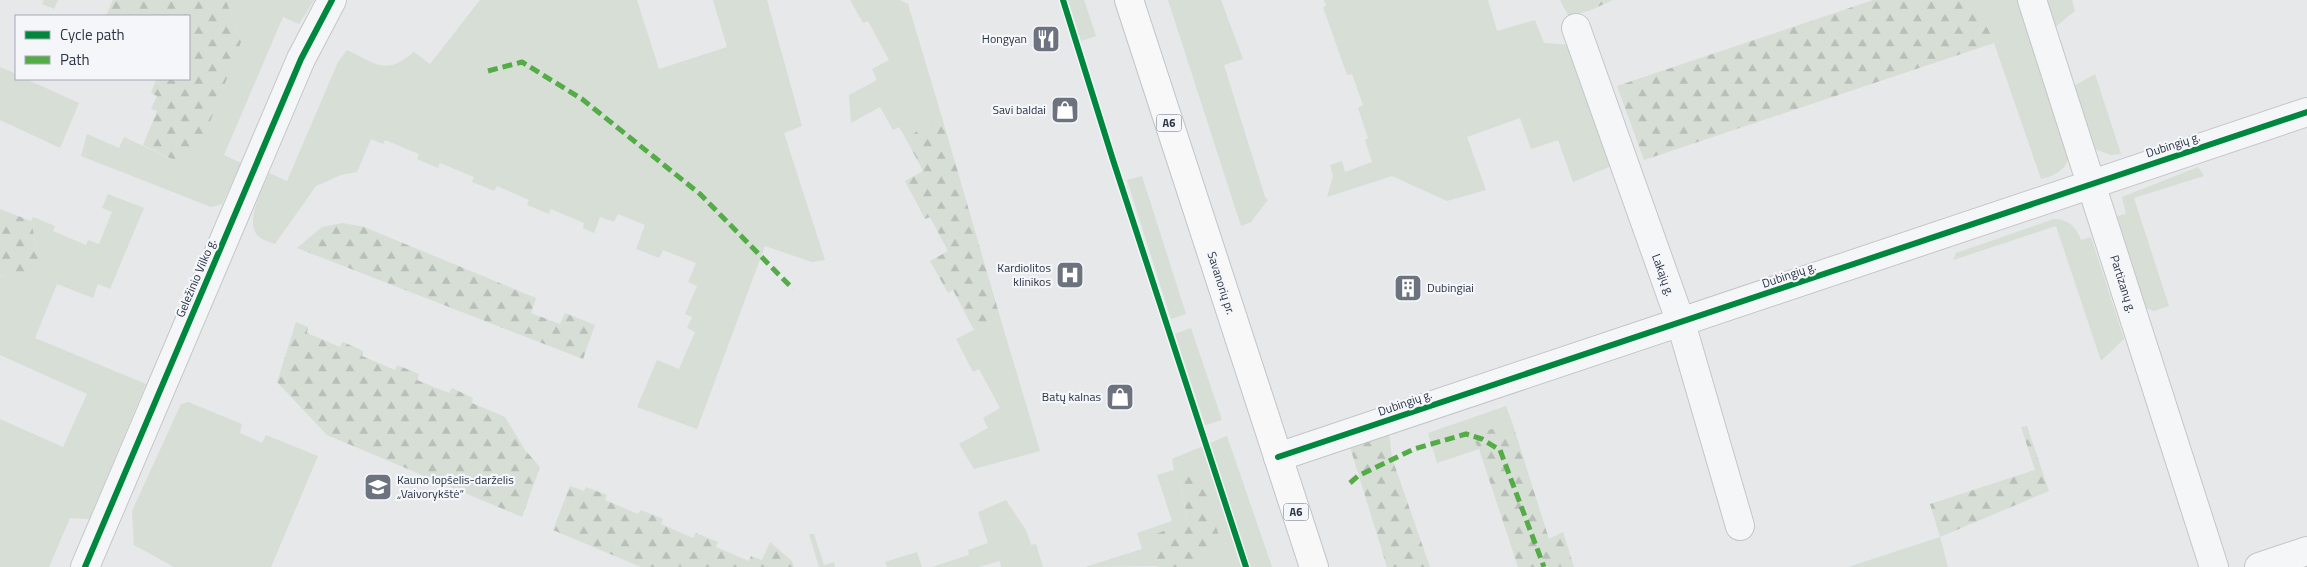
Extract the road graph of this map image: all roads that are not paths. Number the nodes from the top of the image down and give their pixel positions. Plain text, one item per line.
1 (332, 0) edge
2 (1129, 0) edge
3 (2032, 0) edge
4 (1576, 28) dead end
5 (2307, 112) edge
6 (2091, 184) junction
7 (1681, 323) junction
8 (1278, 457) junction
9 (1740, 526) dead end
10 (2307, 551) edge
11 (85, 567) edge
12 (1314, 567) edge
13 (2214, 567) edge
14 (2259, 567) edge

1 - 11 street, Geležinio Vilko g.
2 - 8 main road, Savanorių pr. / A6
3 - 6 street, Partizanų g.
4 - 7 street, Lakajų g.
5 - 6 street, Dubingių g.
6 - 7 street, Dubingių g.
6 - 13 street, Partizanų g.
7 - 8 street, Dubingių g.
7 - 9 street, Lakajų g.
8 - 12 main road, Savanorių pr. / A6
10 - 14 street

